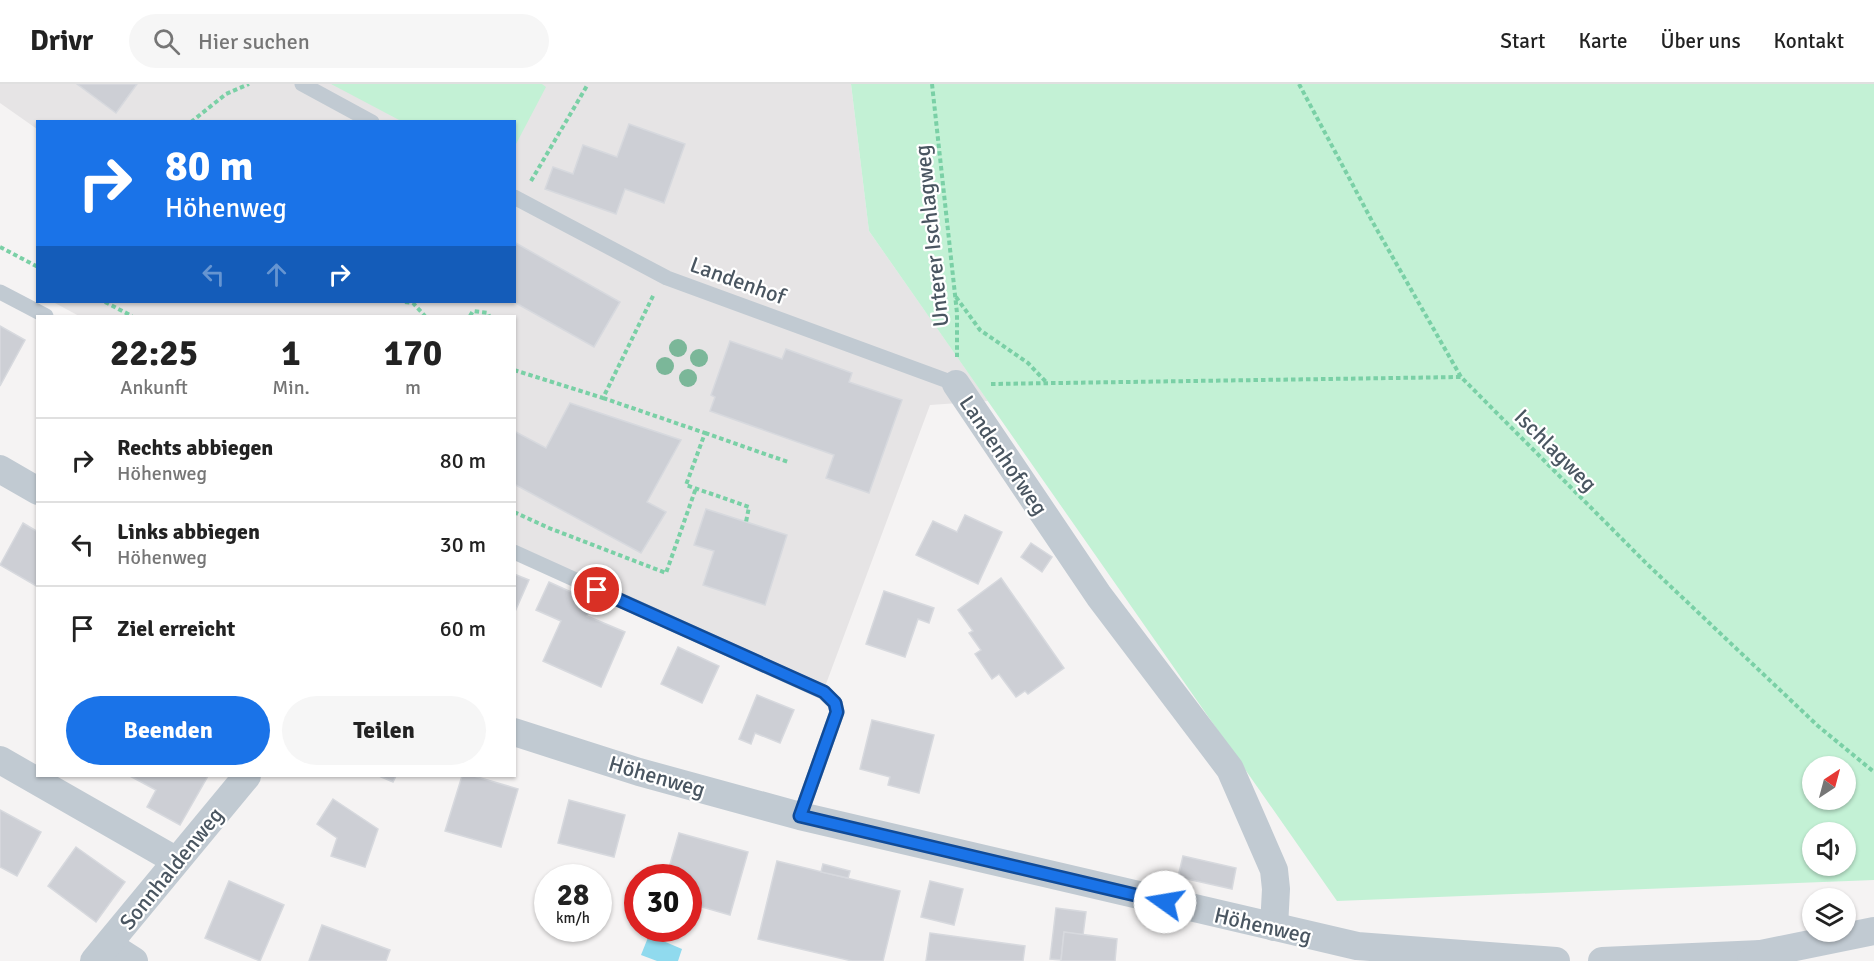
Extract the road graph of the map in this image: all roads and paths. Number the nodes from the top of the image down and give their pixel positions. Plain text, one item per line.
1 (249, 84) edge
2 (302, 84) edge
3 (588, 84) edge
4 (932, 84) edge
5 (1299, 84) edge
6 (194, 120) edge
7 (368, 120) edge
8 (517, 199) edge
9 (0, 248) edge
10 (36, 266) edge
11 (663, 276) junction
12 (0, 292) edge
13 (956, 297) junction
14 (107, 303) edge
15 (413, 303) edge
16 (44, 315) edge
17 (130, 315) edge
18 (424, 315) edge
19 (471, 315) edge
20 (489, 315) edge
21 (516, 371) edge
22 (1461, 377) junction
23 (1047, 383) junction
24 (956, 384) junction
25 (603, 399) junction
26 (705, 433) junction
27 (788, 462) dead end
28 (0, 469) edge
29 (696, 488) junction
30 (36, 490) edge
31 (516, 513) edge
32 (746, 522) dead end
33 (516, 553) edge
34 (516, 733) edge
35 (0, 759) edge
36 (1874, 772) edge
37 (246, 777) edge
38 (800, 816) junction
39 (175, 860) junction
40 (1274, 927) junction
41 (1874, 931) edge
42 (101, 953) edge
43 (1376, 954) edge
44 (1756, 958) edge
45 (134, 961) edge
46 (1556, 961) edge
47 (1602, 961) edge

1 - 6 path
2 - 7 lane
3 - 8 path
4 - 13 path, Unterer Ischlagweg
5 - 22 path, Ischlagweg
8 - 11 lane, Landenhof
9 - 10 path
11 - 24 lane, Landenhof
11 - 25 path
12 - 16 lane
13 - 23 path
13 - 24 path, Unterer Ischlagweg
14 - 17 path
15 - 18 path
19 - 20 path
21 - 25 path
22 - 23 path, Landenhofweg
22 - 36 path, Ischlagweg
23 - 24 path, Landenhofweg
24 - 40 street, Landenhofweg
25 - 26 path
26 - 27 path
26 - 29 path
28 - 30 street
29 - 31 path
29 - 32 path
33 - 38 lane
34 - 38 street, Höhenweg
35 - 39 street
37 - 39 street, Sonnhaldenweg
38 - 40 street, Höhenweg
39 - 42 street, Sonnhaldenweg
40 - 43 street, Höhenweg
41 - 44 street
42 - 45 street
43 - 46 street, Höhenweg
44 - 47 street

